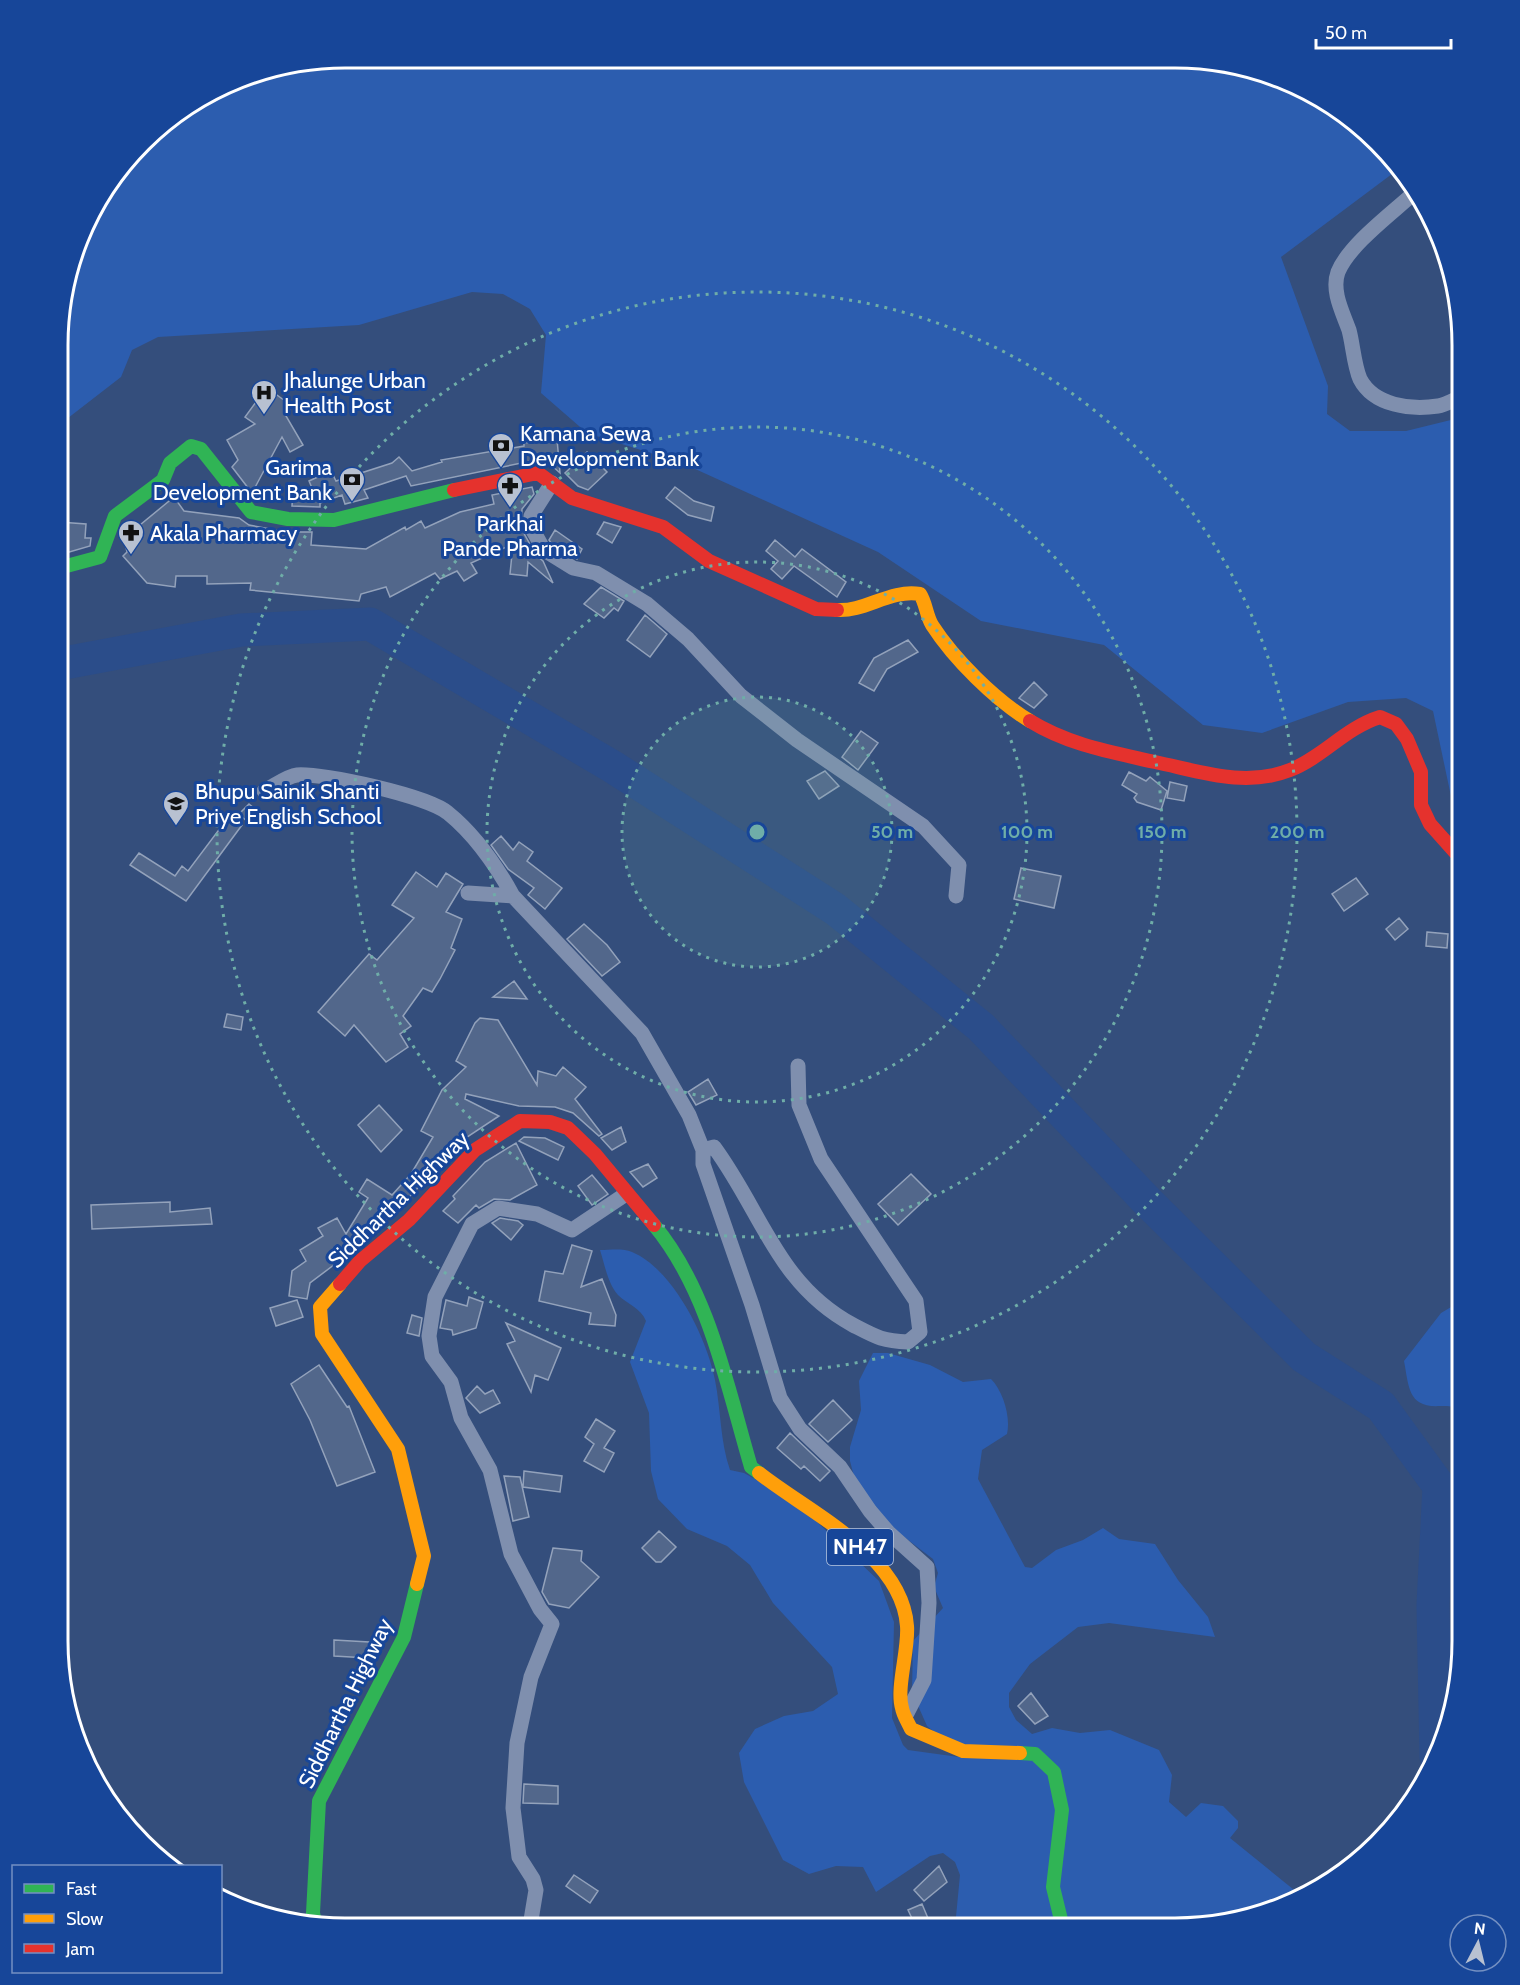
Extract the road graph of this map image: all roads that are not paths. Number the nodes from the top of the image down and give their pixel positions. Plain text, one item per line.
1 (1410, 197) edge
2 (1453, 400) edge
3 (552, 483) junction
4 (68, 566) edge
5 (264, 791) dead end
6 (1453, 850) edge
7 (468, 893) dead end
8 (513, 896) junction
9 (956, 896) dead end
10 (798, 1066) dead end
11 (704, 1149) junction
12 (626, 1194) junction
13 (906, 1716) junction
14 (314, 1916) edge
15 (531, 1918) edge
16 (1061, 1918) edge

1 - 2 street
3 - 4 main road
3 - 6 main road
3 - 9 street
5 - 8 street
7 - 8 street
8 - 11 street
10 - 11 street
11 - 13 street
12 - 13 main road, Siddhartha Highway / NH47
12 - 14 main road, Siddhartha Highway / NH47
12 - 15 street
13 - 16 main road

